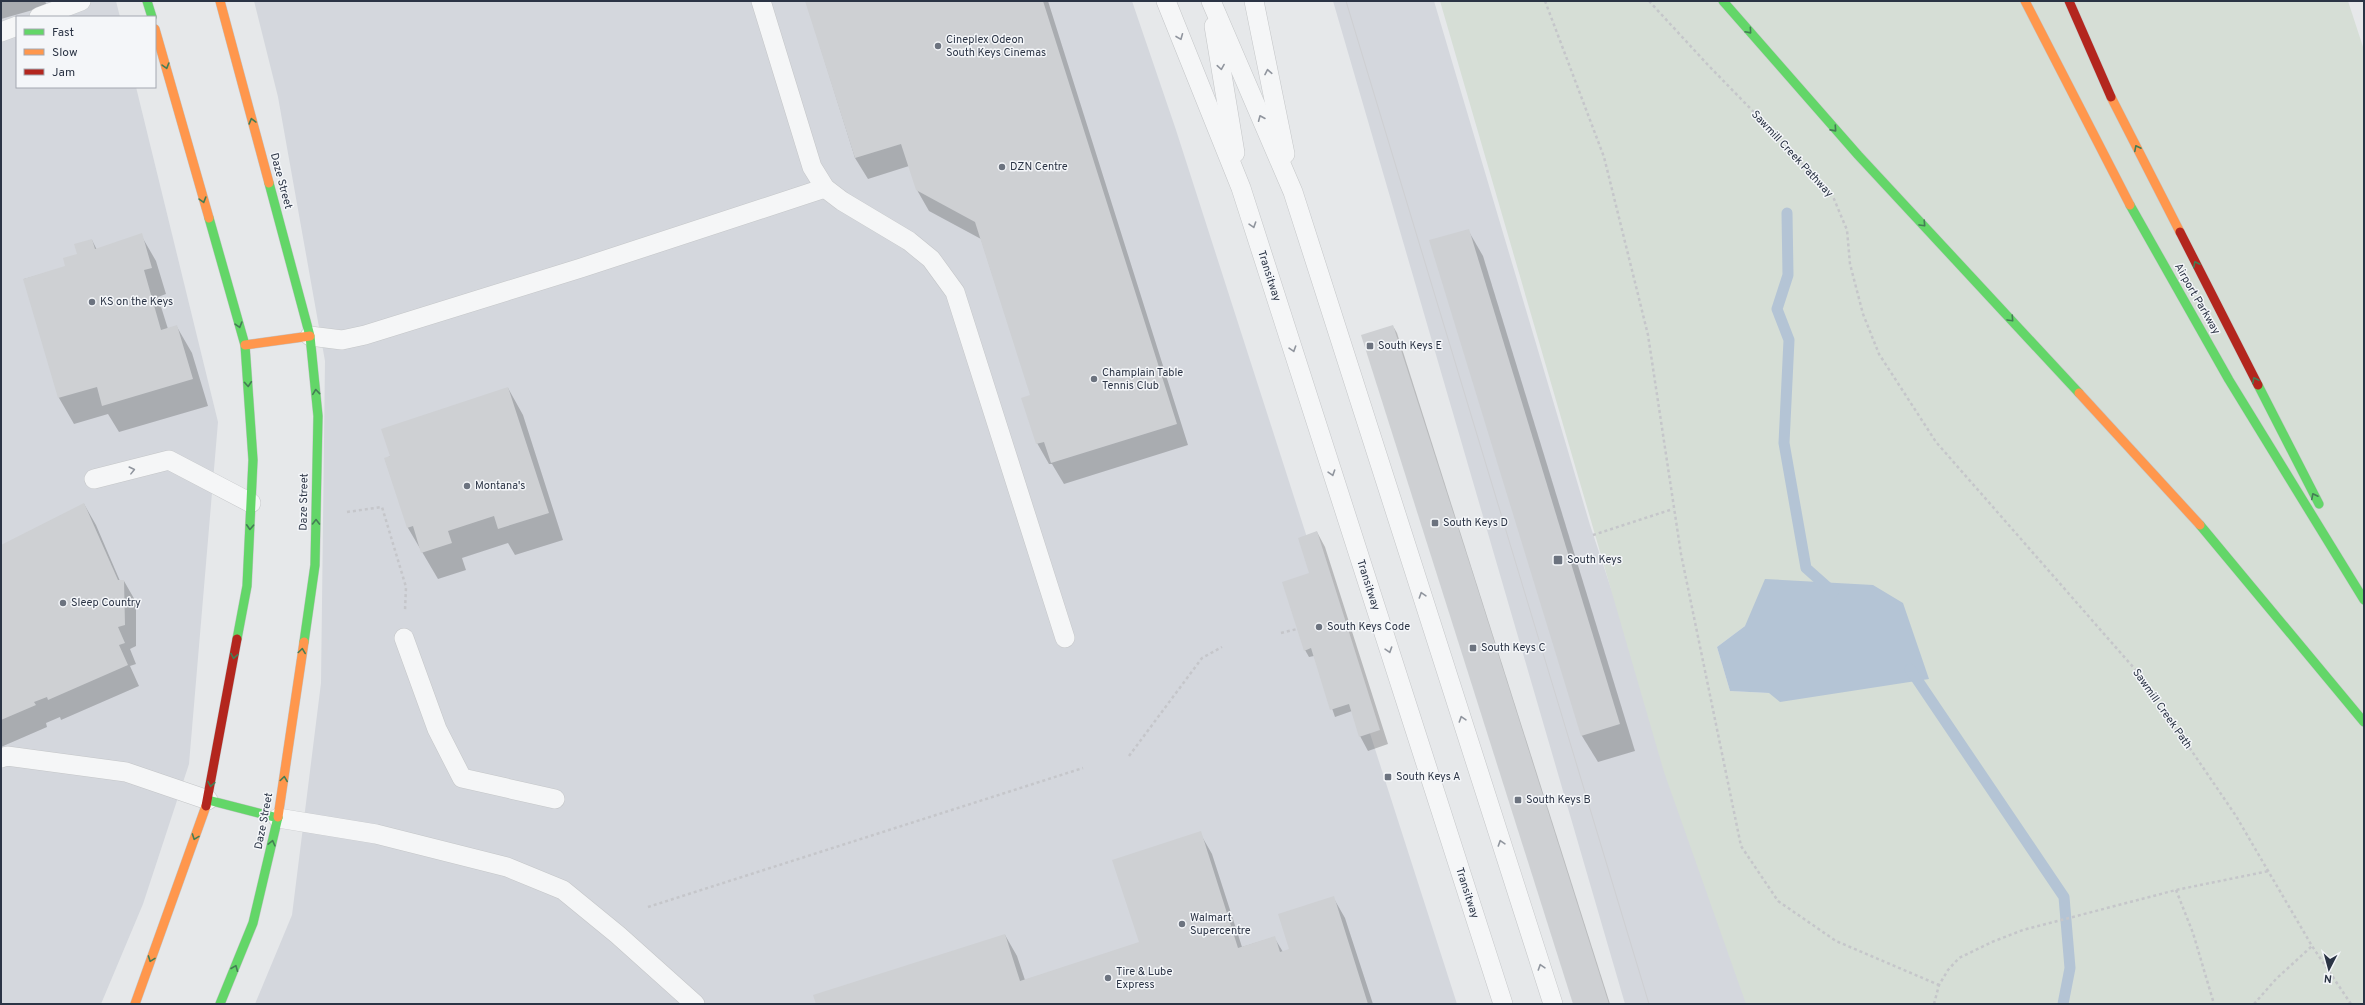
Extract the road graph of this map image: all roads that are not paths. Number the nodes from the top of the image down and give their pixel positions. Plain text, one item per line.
1 (81, 1) edge
2 (147, 1) edge
3 (220, 1) edge
4 (761, 1) edge
5 (1166, 1) edge
6 (1210, 1) edge
7 (1254, 1) edge
8 (1724, 1) edge
9 (2025, 1) edge
10 (2069, 1) edge
11 (43, 16) edge
12 (152, 16) edge
13 (16, 26) edge
14 (1, 32) edge
15 (156, 33) edge
16 (825, 188) junction
17 (1241, 188) junction
18 (1293, 192) junction
19 (310, 336) junction
20 (245, 345) junction
21 (94, 479) dead end
22 (251, 503) junction
23 (2322, 510) dead end
24 (2329, 524) dead end
25 (2364, 593) edge
26 (2364, 600) edge
27 (404, 638) road end
28 (1065, 638) dead end
29 (2364, 722) edge
30 (1, 758) edge
31 (555, 799) dead end
32 (208, 800) junction
33 (278, 818) junction
34 (135, 1004) edge
35 (220, 1004) edge
36 (695, 1004) edge
37 (1503, 1004) edge
38 (1553, 1004) edge

1 - 11 lane
2 - 12 main road
19 -> 3 main road, Daze Street
4 - 16 lane
5 -> 17 lane, Transitway
6 -> 17 lane, Transitway
18 -> 6 lane, Transitway
18 -> 7 lane, Transitway
8 -> 29 main road
9 - 26 main road, Airport Parkway
23 -> 10 main road
13 - 14 lane
15 -> 20 main road
16 - 19 lane
16 - 28 lane
17 -> 37 lane, Transitway
38 -> 18 lane, Transitway
19 - 20 main road
33 -> 19 main road, Daze Street
20 -> 22 main road
21 -> 22 lane
22 -> 32 main road
24 - 25 main road
27 - 31 lane
30 - 32 lane
32 - 33 main road
32 -> 34 main road
35 -> 33 main road, Daze Street
33 - 36 lane

